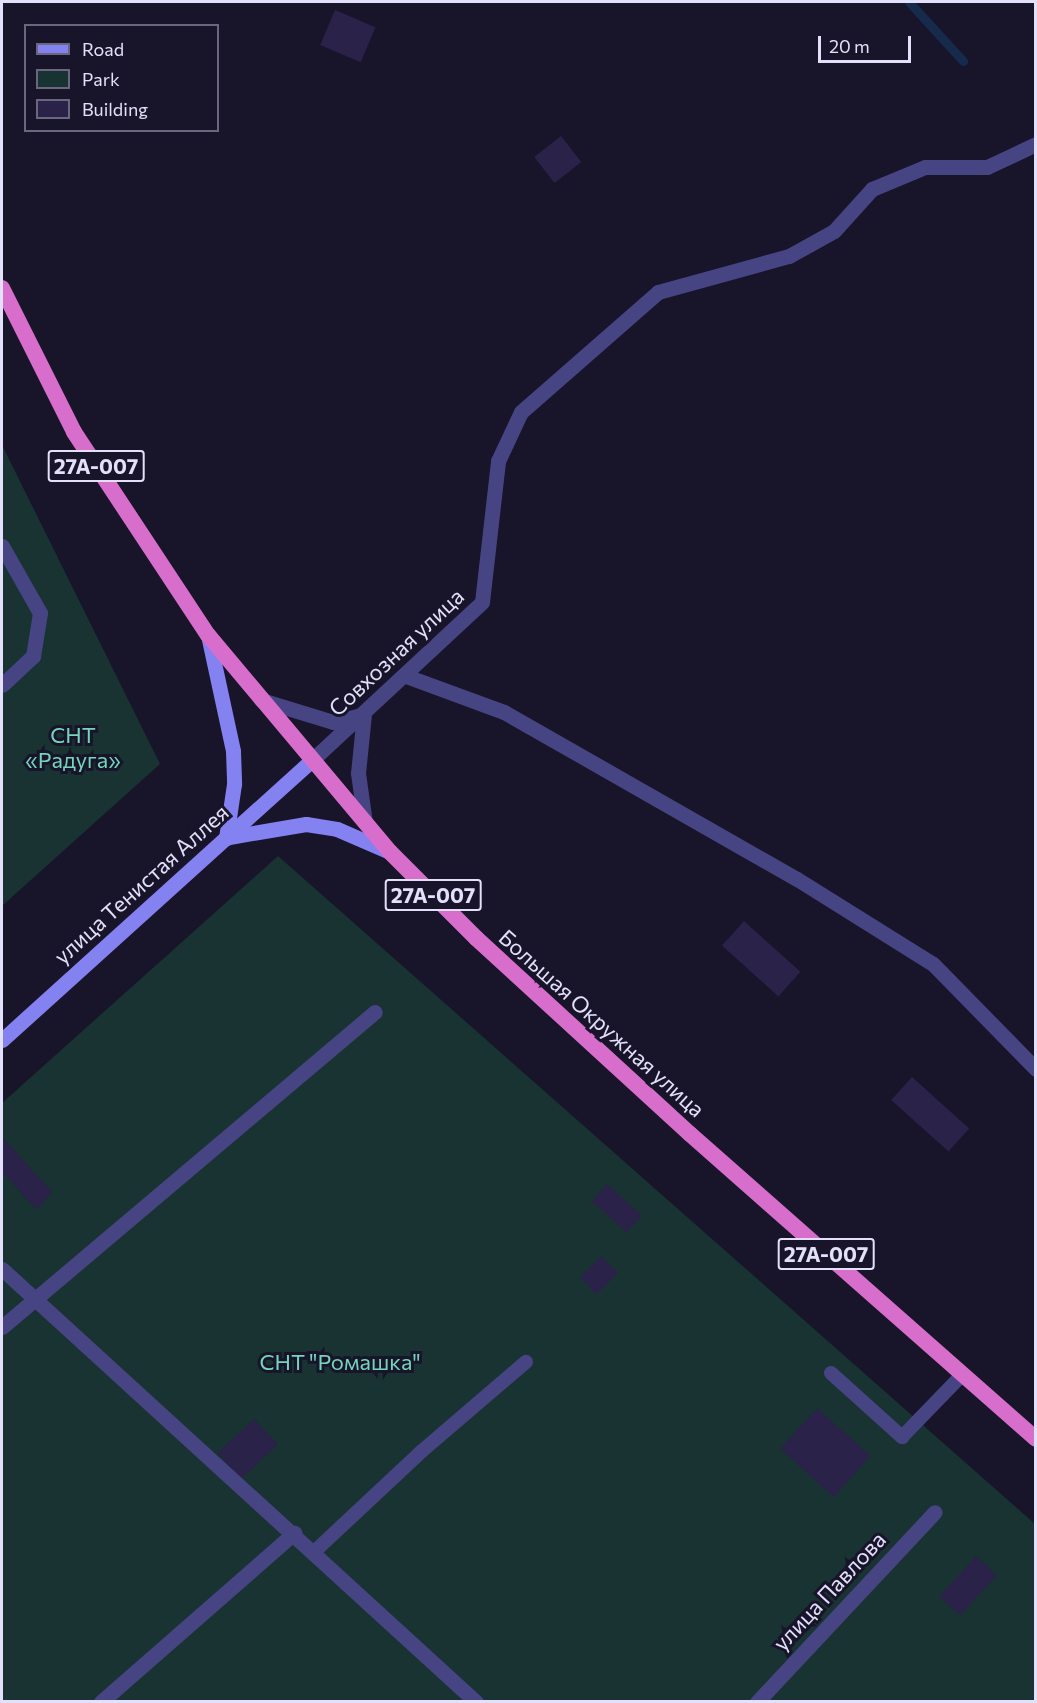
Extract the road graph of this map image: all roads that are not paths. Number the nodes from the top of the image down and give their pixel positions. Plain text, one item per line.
1 (1035, 144) edge
2 (2, 288) edge
3 (2, 546) edge
4 (208, 635) junction
5 (406, 676) junction
6 (2, 685) edge
7 (261, 700) junction
8 (364, 714) junction
9 (311, 761) junction
10 (364, 822) junction
11 (226, 838) junction
12 (390, 852) junction
13 (375, 1012) dead end
14 (2, 1040) edge
15 (1035, 1070) edge
16 (2, 1269) edge
17 (32, 1300) junction
18 (2, 1327) edge
19 (526, 1362) dead end
20 (831, 1373) dead end
21 (962, 1376) junction
22 (1035, 1438) edge
23 (935, 1512) dead end
24 (294, 1533) junction
25 (314, 1552) junction
26 (101, 1701) edge
27 (476, 1701) edge
28 (757, 1701) edge

1 - 5 street, Совхозная улица
2 - 4 highway, Большая Окружная улица / 27А-007
3 - 6 street
4 - 7 highway, Большая Окружная улица / 27А-007
4 - 11 main road
5 - 8 street, Совхозная улица
5 - 15 street
7 - 8 street
7 - 9 highway, Большая Окружная улица / 27А-007
8 - 9 street, Совхозная улица
8 - 10 street
9 - 10 highway, Большая Окружная улица / 27А-007
9 - 11 main road, улица Тенистая Аллея
10 - 12 highway, Большая Окружная улица / 27А-007
11 - 12 main road
11 - 14 main road, улица Тенистая Аллея
12 - 21 highway, Большая Окружная улица / 27А-007
13 - 17 street
16 - 17 street
17 - 18 street
17 - 24 street
19 - 25 lane
20 - 21 lane
21 - 22 highway, Большая Окружная улица / 27А-007
23 - 28 street, улица Павлова
24 - 25 street
24 - 26 street
25 - 27 street

